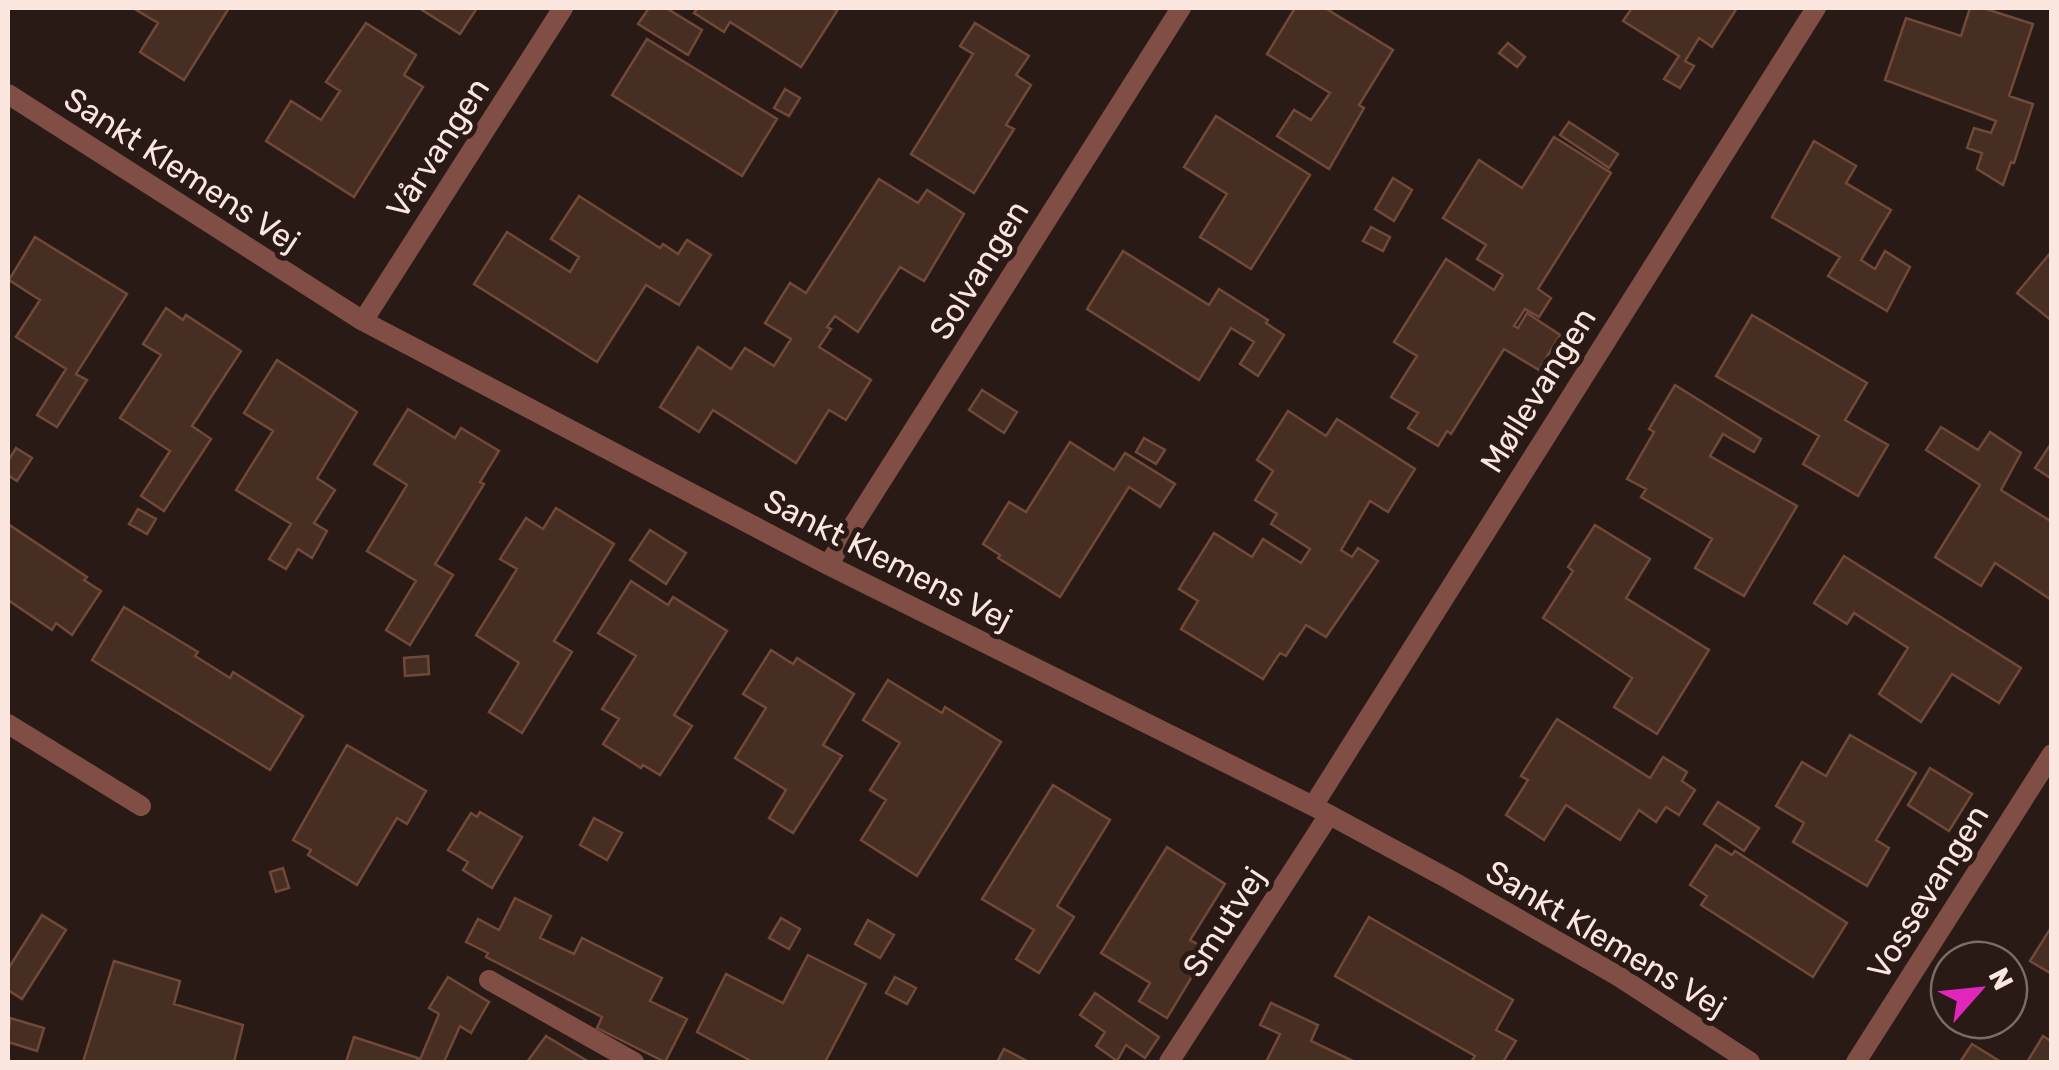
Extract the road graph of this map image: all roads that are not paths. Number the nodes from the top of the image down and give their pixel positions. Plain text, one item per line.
1 (563, 8) edge
2 (1181, 8) edge
3 (1816, 8) edge
4 (8, 94) edge
5 (364, 321) junction
6 (828, 565) junction
7 (8, 724) edge
8 (2052, 754) edge
9 (141, 806) dead end
10 (1321, 810) junction
11 (489, 980) dead end
12 (634, 1062) edge
13 (1169, 1062) edge
14 (1750, 1062) edge
15 (1856, 1062) edge

1 - 5 street, Vårvangen
2 - 6 street, Solvangen
3 - 10 street, Møllevangen
4 - 5 street, Sankt Klemens Vej
5 - 6 street, Sankt Klemens Vej
6 - 10 street, Sankt Klemens Vej
7 - 9 street
8 - 15 street, Vossevangen
10 - 13 street, Smutvej
10 - 14 street, Sankt Klemens Vej
11 - 12 street

